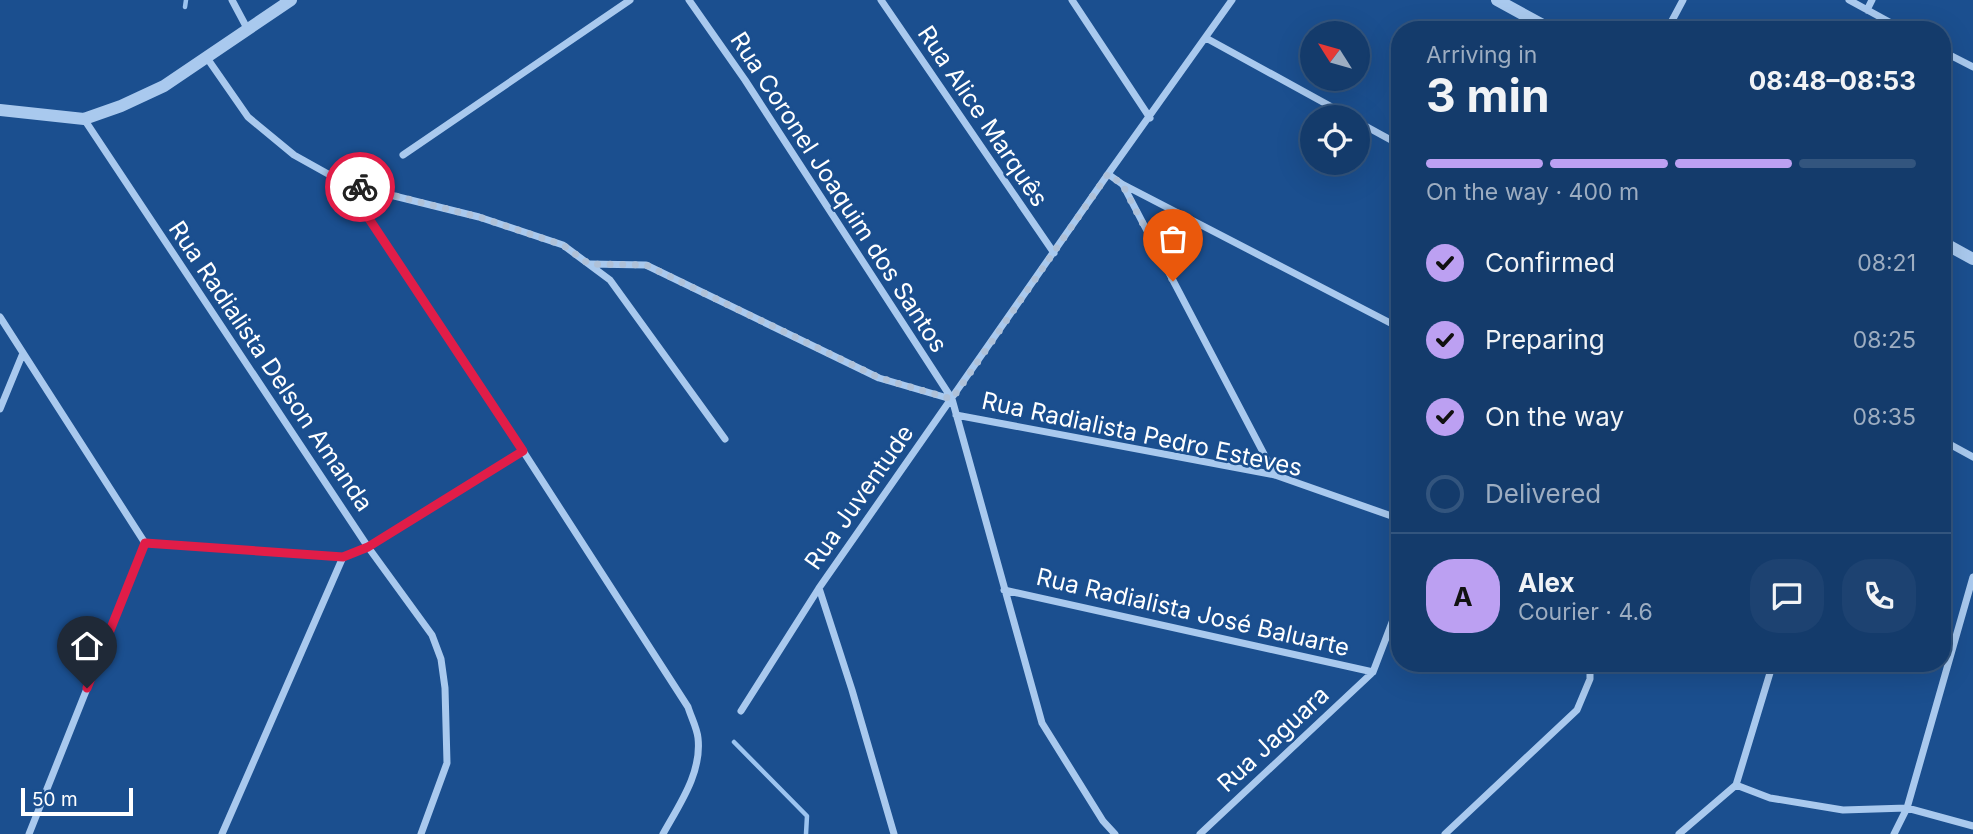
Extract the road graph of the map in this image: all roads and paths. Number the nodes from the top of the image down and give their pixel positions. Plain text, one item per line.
1 (232, 0) edge
2 (291, 0) edge
3 (630, 0) edge
4 (689, 0) edge
5 (881, 0) edge
6 (1072, 0) edge
7 (1232, 0) edge
8 (1497, 0) edge
9 (1683, 0) edge
10 (1849, 0) edge
11 (1872, 0) edge
12 (1867, 10) junction
13 (1536, 21) edge
14 (1672, 21) edge
15 (1887, 21) edge
16 (248, 30) junction
17 (1206, 38) junction
18 (1951, 56) edge
19 (207, 58) junction
20 (1973, 67) edge
21 (1328, 105) edge
22 (0, 110) edge
23 (1150, 118) junction
24 (84, 119) junction
25 (1370, 129) edge
26 (1391, 140) edge
27 (403, 155) dead end
28 (1108, 174) junction
29 (346, 184) junction
30 (1122, 184) junction
31 (1951, 247) edge
32 (1054, 253) junction
33 (1973, 259) edge
34 (589, 264) junction
35 (0, 317) edge
36 (1391, 323) edge
37 (23, 353) junction
38 (952, 399) junction
39 (0, 409) edge
40 (956, 415) junction
41 (725, 439) dead end
42 (1951, 445) edge
43 (523, 451) junction
44 (1973, 457) edge
45 (1275, 475) junction
46 (1391, 516) edge
47 (145, 543) junction
48 (368, 547) junction
49 (343, 557) junction
50 (1973, 577) edge
51 (819, 587) junction
52 (1004, 590) junction
53 (1391, 623) edge
54 (1951, 654) edge
55 (1373, 672) junction
56 (1590, 672) edge
57 (1770, 672) edge
58 (1946, 672) edge
59 (741, 711) dead end
60 (1736, 785) junction
61 (1907, 807) junction
62 (1973, 826) edge
63 (29, 834) edge
64 (222, 834) edge
65 (421, 834) edge
66 (663, 834) edge
67 (894, 834) edge
68 (1115, 834) edge
69 (1200, 834) edge
70 (1445, 834) edge
71 (1679, 834) edge
72 (1894, 834) edge

1 - 16 street
2 - 16 street
3 - 27 street
4 - 38 street, Rua Coronel Joaquim dos Santos
5 - 32 street, Rua Alice Marquês
6 - 23 street
7 - 17 street, Rua Juventude
8 - 13 street
9 - 14 street
10 - 12 street
11 - 12 street
12 - 15 street
16 - 19 street
17 - 21 street
17 - 23 street, Rua Juventude
18 - 20 street
19 - 24 street
19 - 29 street
22 - 24 street
23 - 28 street, Rua Juventude
24 - 48 street, Rua Radialista Delson Amanda
25 - 26 street
28 - 30 street
28 - 32 street, Rua Juventude
29 - 34 street
29 - 43 street
30 - 36 street
30 - 45 street
31 - 33 street
32 - 38 street, Rua Juventude
34 - 38 street
34 - 41 street
35 - 37 street
37 - 39 street
37 - 47 street
38 - 40 street, Rua Coronel Joaquim dos Santos
38 - 51 street, Rua Juventude
40 - 45 street, Rua Radialista Pedro Esteves
40 - 52 street, Rua Coronel Joaquim dos Santos
42 - 44 street
43 - 48 street
43 - 66 street
45 - 46 street, Rua Radialista Pedro Esteves
47 - 49 street
47 - 63 street
48 - 49 street
48 - 65 street, Rua Radialista Delson Amanda
49 - 64 street
50 - 54 street
51 - 59 street, Rua Juventude
51 - 67 street
52 - 55 street, Rua Radialista José Baluarte
52 - 68 street, Rua Coronel Joaquim dos Santos
53 - 55 street
55 - 69 street, Rua Jaguara
56 - 70 street
57 - 60 street
58 - 61 street
60 - 61 street
60 - 71 street
61 - 62 street
61 - 72 street

